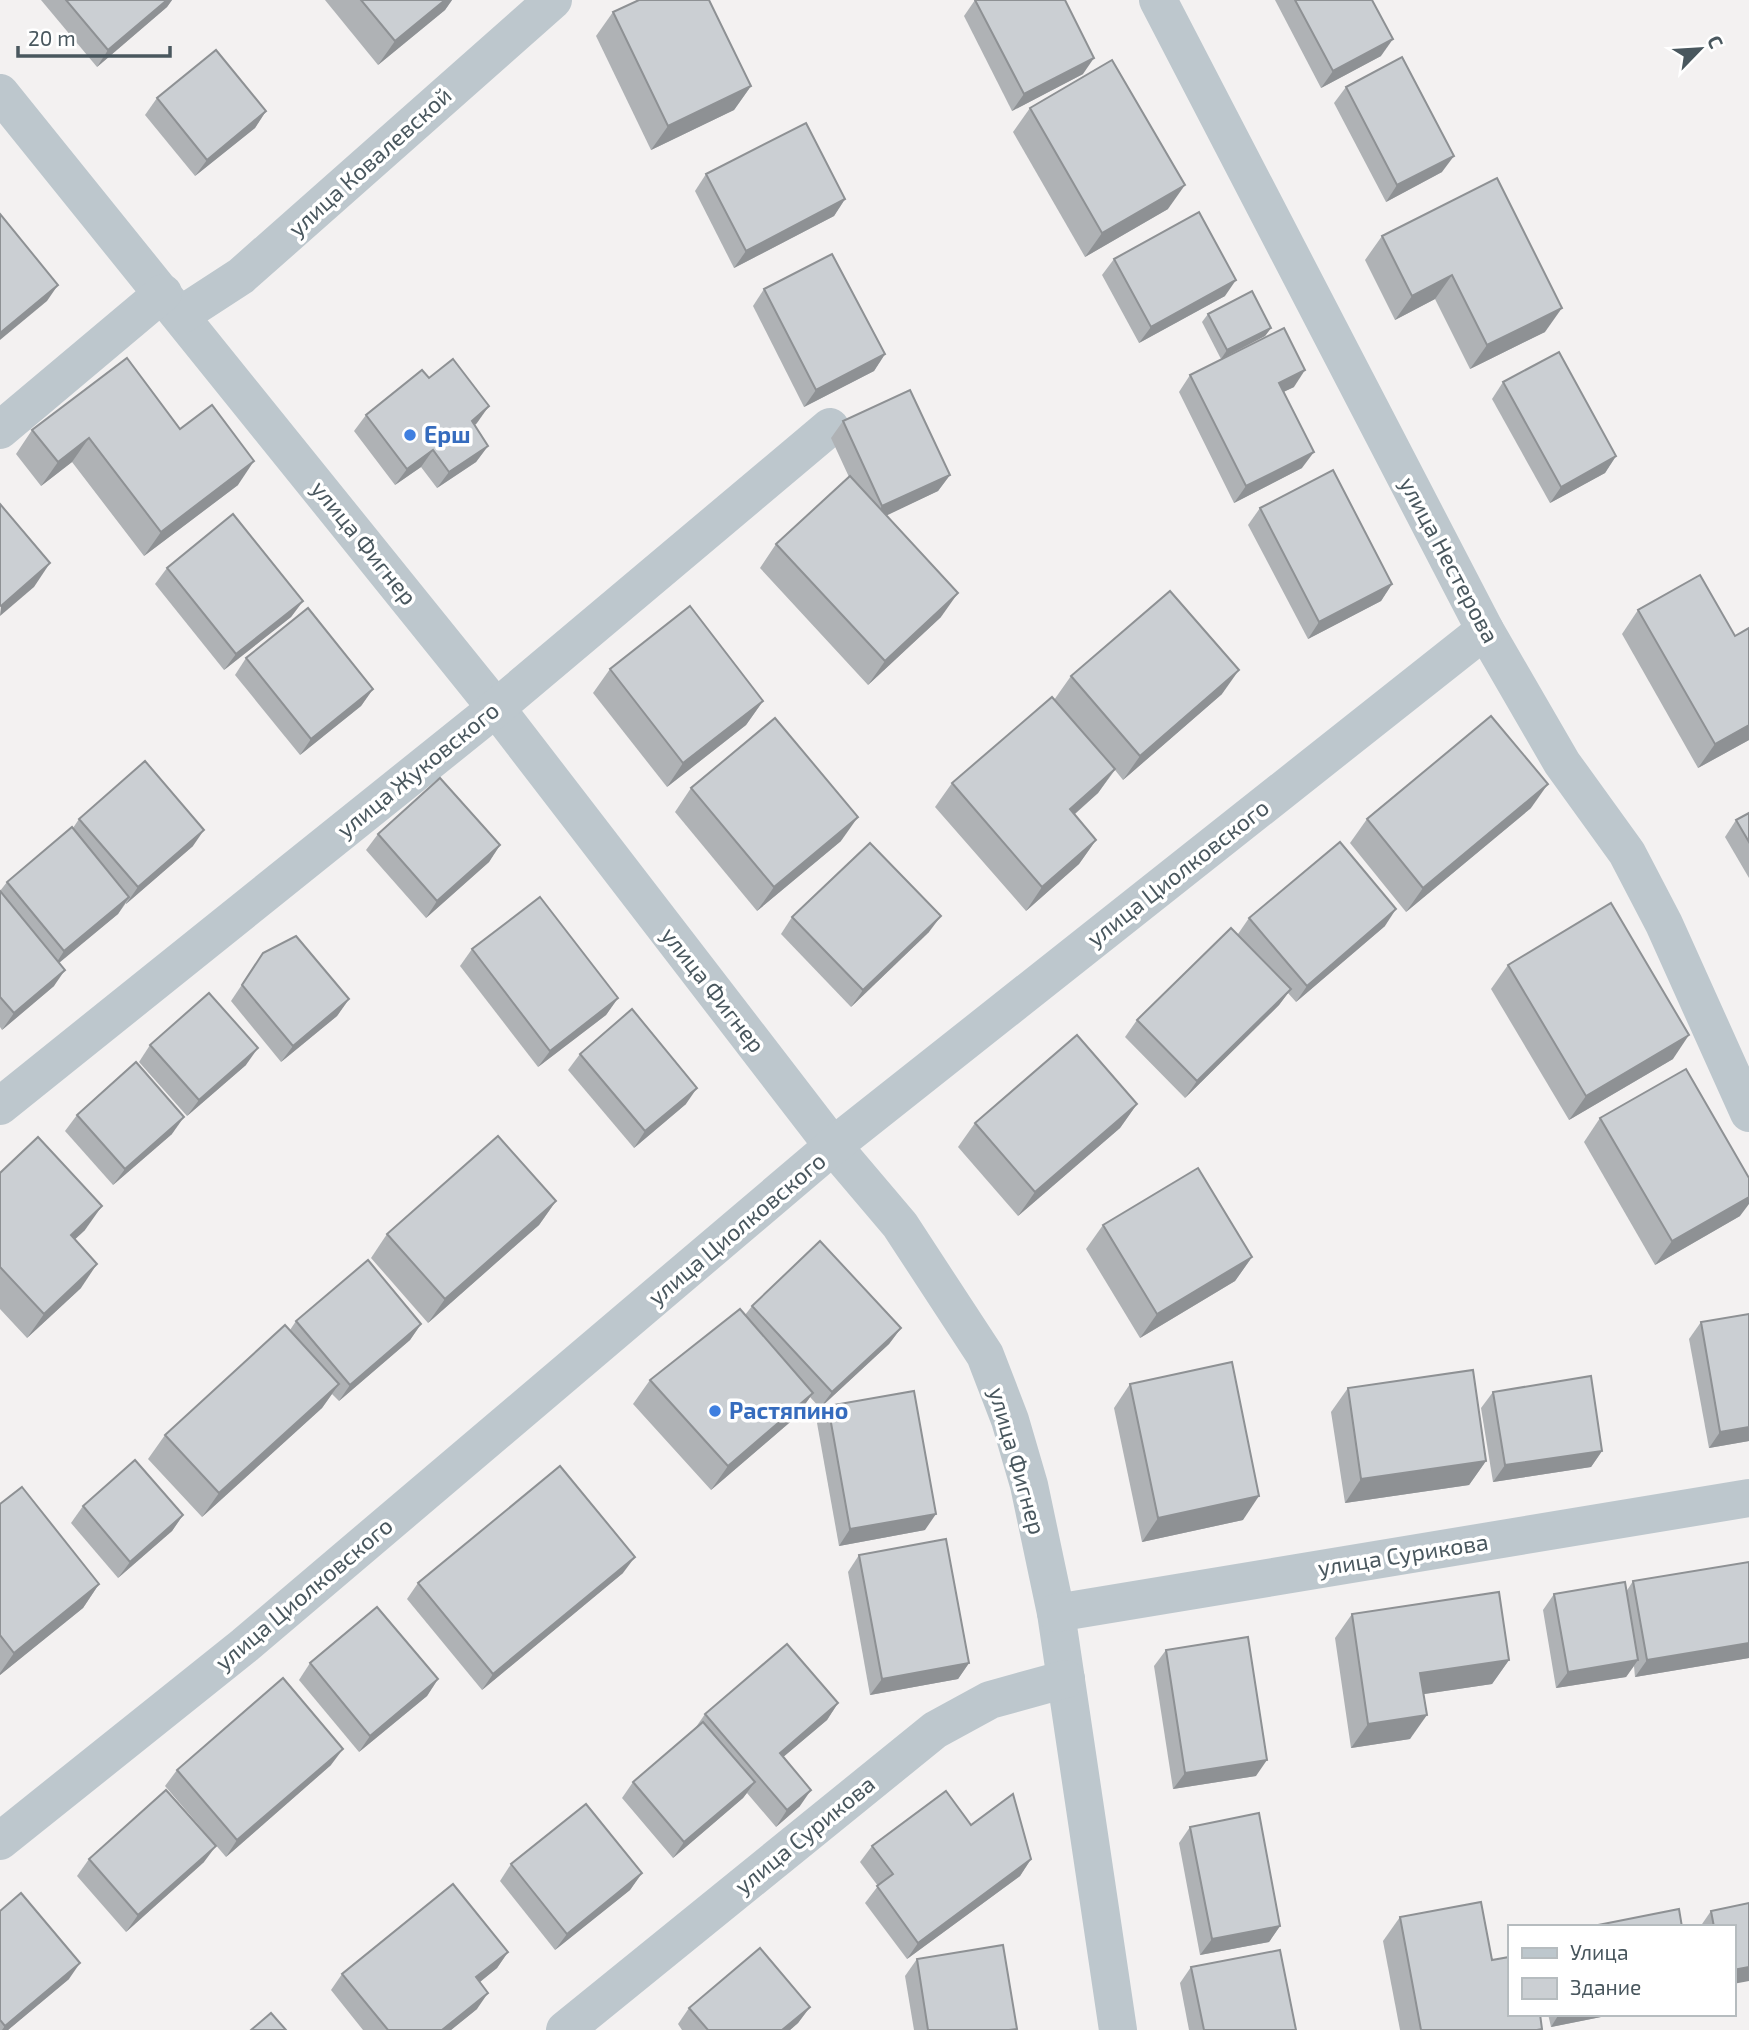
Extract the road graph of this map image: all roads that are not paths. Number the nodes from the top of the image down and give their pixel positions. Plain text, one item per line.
1 (553, 0) edge
2 (1158, 0) edge
3 (0, 93) edge
4 (172, 304) junction
5 (830, 426) dead end
6 (0, 430) edge
7 (1485, 630) junction
8 (496, 708) junction
9 (0, 1106) edge
10 (1749, 1113) edge
11 (833, 1146) junction
12 (1749, 1498) edge
13 (1056, 1612) junction
14 (1066, 1679) junction
15 (0, 1841) edge
16 (565, 2030) edge
17 (1118, 2030) edge

1 - 4 street, улица Ковалевской
2 - 7 street, улица Нестерова
3 - 4 street, улица Фигнер
4 - 6 street, улица Ковалевской
4 - 8 street, улица Фигнер
5 - 8 street, улица Жуковского
7 - 10 street, улица Нестерова
7 - 11 street, улица Циолковского
8 - 9 street, улица Жуковского
8 - 11 street, улица Фигнер
11 - 13 street, улица Фигнер
11 - 15 street, улица Циолковского
12 - 13 street, улица Сурикова
13 - 14 street, улица Фигнер
14 - 16 street, улица Сурикова
14 - 17 street, улица Фигнер

